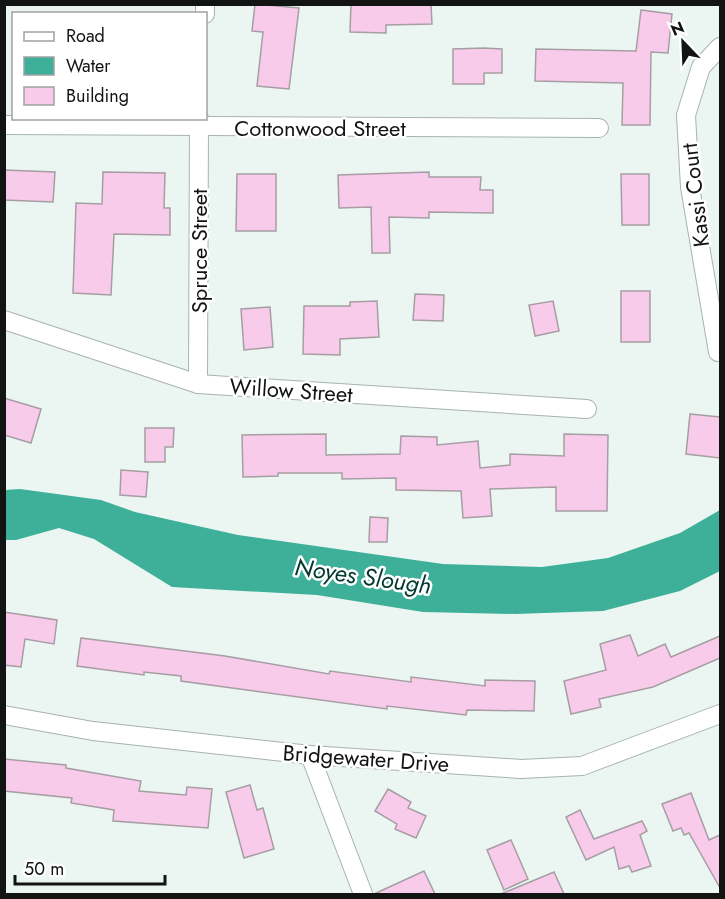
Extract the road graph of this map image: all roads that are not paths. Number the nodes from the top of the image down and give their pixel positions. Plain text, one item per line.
1 (720, 47) edge
2 (199, 123) edge
3 (4, 125) edge
4 (600, 128) dead end
5 (4, 320) edge
6 (718, 352) dead end
7 (198, 384) junction
8 (587, 409) dead end
9 (720, 714) edge
10 (4, 715) edge
11 (310, 755) junction
12 (363, 894) edge

1 - 6 street, Kassi Court
2 - 3 street, Cottonwood Street
2 - 4 street, Cottonwood Street
2 - 7 street, Spruce Street
5 - 7 street, Willow Street
7 - 8 street, Willow Street
9 - 11 street, Bridgewater Drive
10 - 11 street, Bridgewater Drive
11 - 12 street

